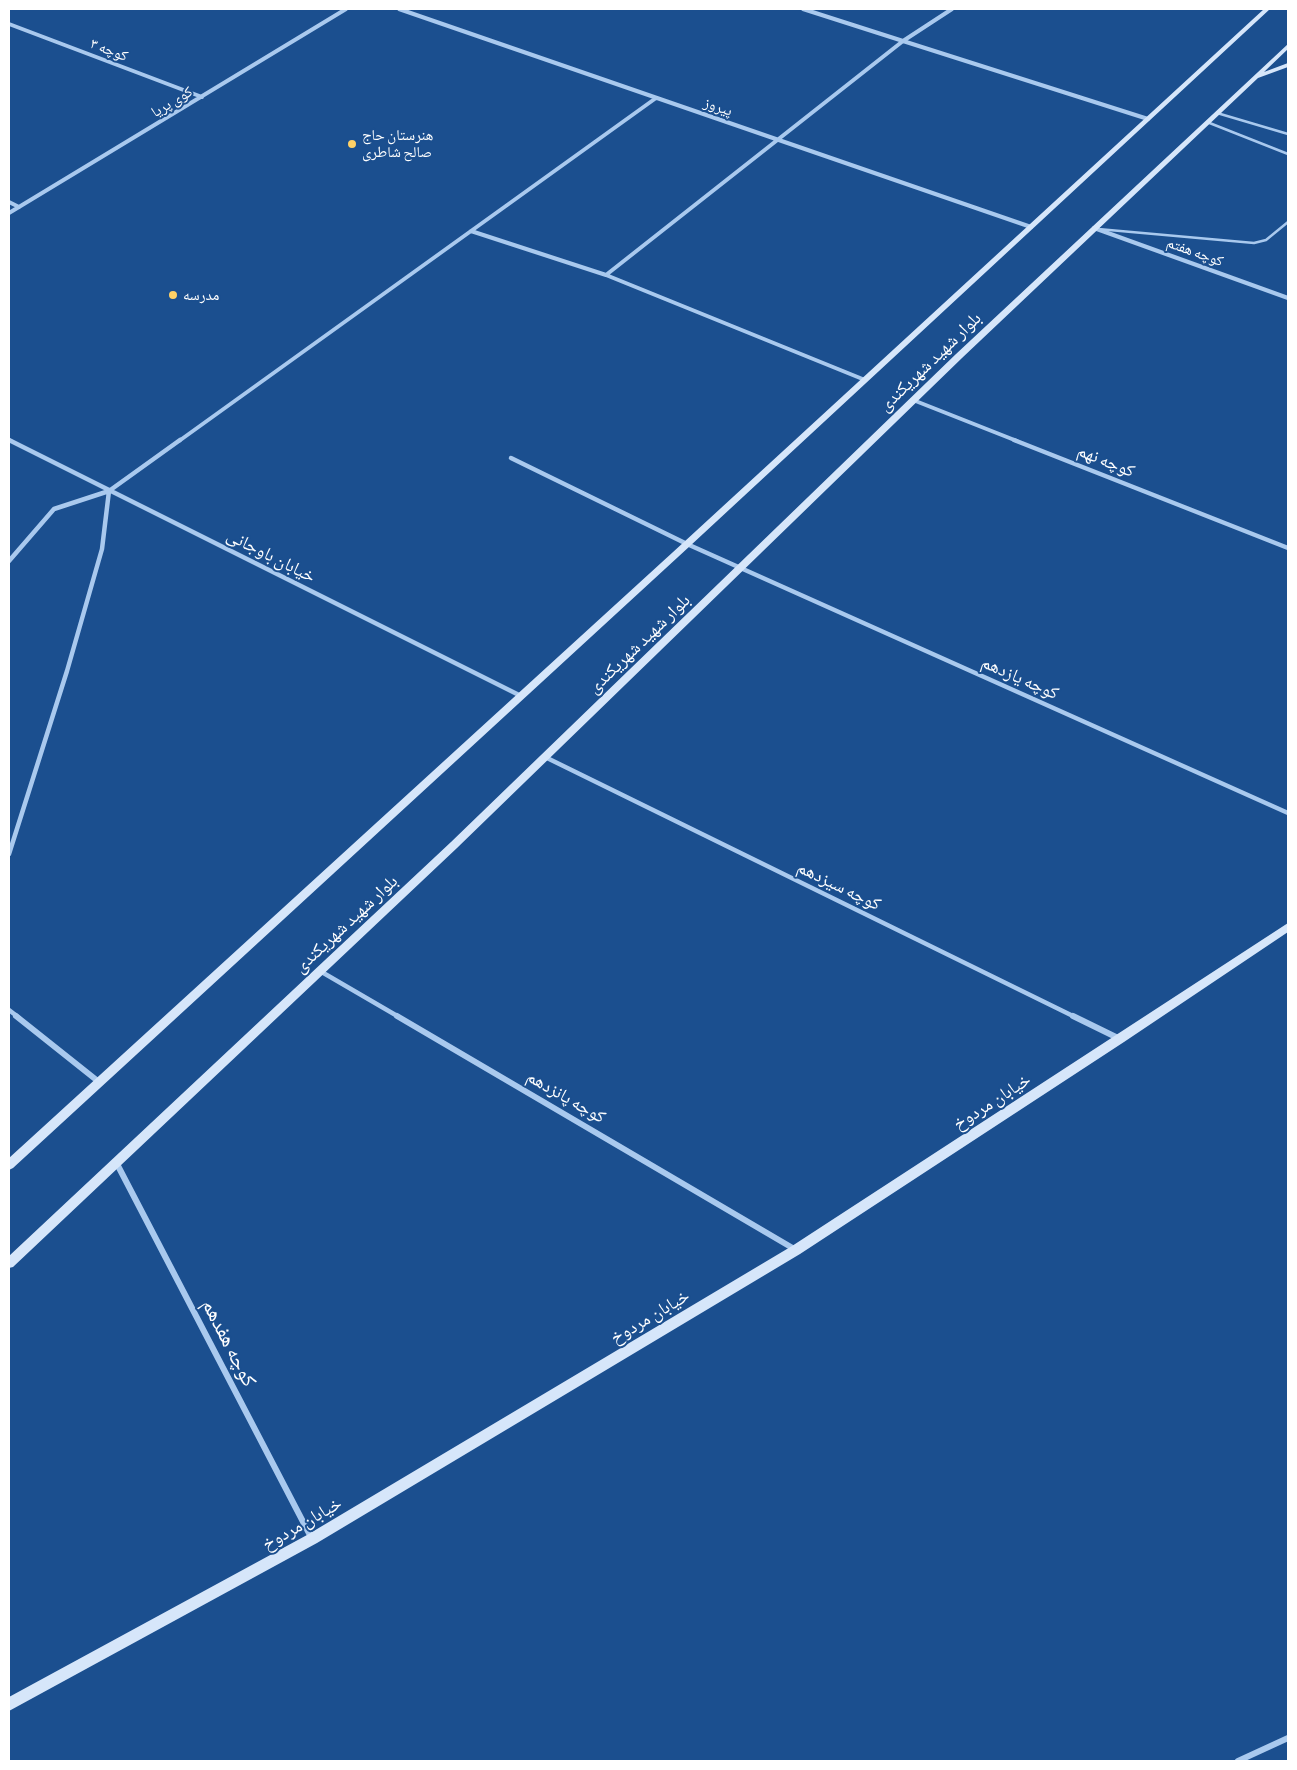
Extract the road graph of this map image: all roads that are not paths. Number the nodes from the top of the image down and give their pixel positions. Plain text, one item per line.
1 (346, 9) edge
2 (399, 9) edge
3 (802, 9) edge
4 (952, 9) edge
5 (1268, 9) edge
6 (9, 24) edge
7 (903, 41) junction
8 (1288, 46) edge
9 (1288, 65) edge
10 (1252, 80) junction
11 (202, 97) junction
12 (656, 98) junction
13 (1218, 113) junction
14 (1148, 119) junction
15 (1207, 122) junction
16 (1288, 134) edge
17 (778, 140) junction
18 (1288, 154) edge
19 (9, 202) edge
20 (19, 206) junction
21 (9, 212) edge
22 (1288, 222) edge
23 (1031, 227) junction
24 (1094, 228) junction
25 (471, 231) junction
26 (606, 275) junction
27 (1288, 298) edge
28 (865, 380) junction
29 (913, 400) junction
30 (9, 440) edge
31 (511, 458) dead end
32 (109, 490) junction
33 (687, 544) junction
34 (1288, 548) edge
35 (9, 561) edge
36 (741, 568) junction
37 (521, 696) junction
38 (545, 757) junction
39 (1288, 813) edge
40 (9, 854) edge
41 (1288, 927) edge
42 (320, 971) junction
43 (9, 1010) edge
44 (1120, 1039) junction
45 (100, 1082) junction
46 (116, 1162) junction
47 (9, 1166) edge
48 (796, 1250) junction
49 (9, 1262) edge
50 (312, 1540) junction
51 (9, 1704) edge
52 (1288, 1738) edge
53 (1238, 1761) edge

1 - 11 street, کوی پریا
2 - 12 street, پیروز
3 - 7 street
4 - 7 street
5 - 14 main road, بلوار شهید شهریکندی
6 - 11 street, کوچه ۳
7 - 14 street
7 - 17 street
8 - 10 main road, بلوار شهید شهریکندی
9 - 10 main road
10 - 13 main road, بلوار شهید شهریکندی
11 - 20 street, کوی پریا
12 - 17 street, پیروز
12 - 25 street
13 - 15 main road, بلوار شهید شهریکندی
13 - 16 lane
14 - 23 main road, بلوار شهید شهریکندی
15 - 18 lane
15 - 24 main road, بلوار شهید شهریکندی
17 - 23 street, پیروز
17 - 26 street
19 - 20 street
20 - 21 street, کوی پریا
22 - 24 lane
23 - 28 main road, بلوار شهید شهریکندی
24 - 27 street, کوچه هفتم
24 - 29 main road, بلوار شهید شهریکندی
25 - 26 street
25 - 32 street
26 - 28 street
28 - 33 main road, بلوار شهید شهریکندی
29 - 34 street, کوچه نهم
29 - 36 main road, بلوار شهید شهریکندی
30 - 32 street, خیابان باوجانی
31 - 33 street, کوچه یازدهم
32 - 35 street
32 - 37 street, خیابان باوجانی
32 - 40 street
33 - 36 street, کوچه یازدهم
33 - 37 main road, بلوار شهید شهریکندی
36 - 38 main road, بلوار شهید شهریکندی
36 - 39 street, کوچه یازدهم
37 - 45 main road, بلوار شهید شهریکندی
38 - 42 main road, بلوار شهید شهریکندی
38 - 44 street, کوچه سیزدهم
41 - 44 main road, خیابان مردوخ
42 - 46 main road, بلوار شهید شهریکندی
42 - 48 street, کوچه پانزدهم
43 - 45 street
44 - 48 main road, خیابان مردوخ
45 - 47 main road, بلوار شهید شهریکندی
46 - 49 main road, بلوار شهید شهریکندی
46 - 50 street, کوچه هفدهم
48 - 50 main road, خیابان مردوخ
50 - 51 main road, خیابان مردوخ
52 - 53 street

